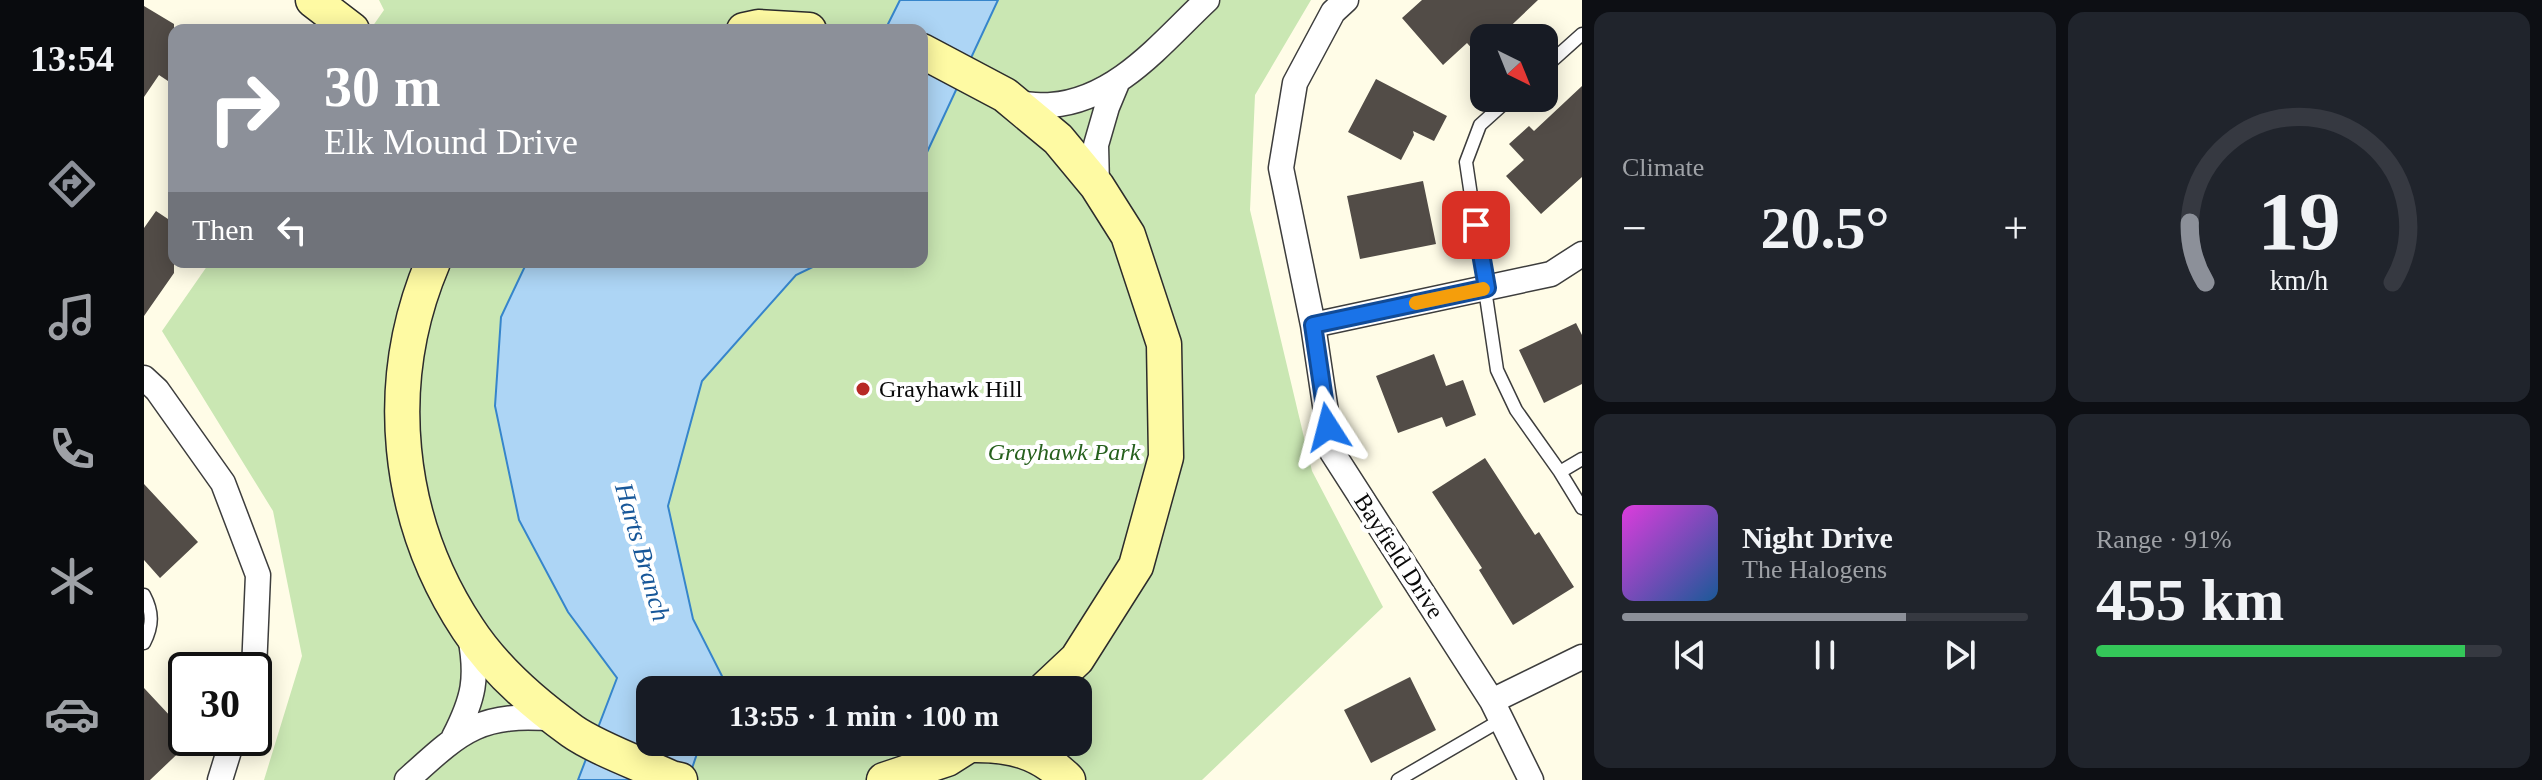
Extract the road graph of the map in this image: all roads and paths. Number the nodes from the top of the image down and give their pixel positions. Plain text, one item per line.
1 (313, 0) edge
2 (1207, 0) edge
3 (1346, 0) edge
4 (344, 24) edge
5 (1582, 34) edge
6 (928, 54) edge
7 (1558, 55) edge
8 (1117, 83) junction
9 (1010, 99) junction
10 (1494, 112) edge
11 (1097, 186) junction
12 (1582, 254) edge
13 (430, 268) edge
14 (1487, 288) junction
15 (1313, 325) junction
16 (148, 390) edge
17 (1582, 459) edge
18 (1560, 472) junction
19 (1582, 508) edge
20 (144, 595) edge
21 (469, 631) junction
22 (144, 643) edge
23 (255, 652) edge
24 (1582, 657) edge
25 (1062, 676) edge
26 (1497, 711) junction
27 (566, 726) junction
28 (454, 737) junction
29 (227, 756) edge
30 (952, 756) edge
31 (1037, 756) edge
32 (1061, 756) edge
33 (220, 780) edge
34 (407, 780) edge
35 (680, 780) edge
36 (884, 780) edge
37 (1070, 780) edge
38 (1398, 780) edge
39 (1531, 780) edge

1 - 4 street
2 - 8 street
3 - 15 street, Bayfield Drive
5 - 7 lane
6 - 9 street
8 - 9 street
8 - 11 street
9 - 11 street
10 - 14 lane
11 - 25 street
12 - 14 street
13 - 21 street
14 - 15 street
14 - 18 lane
15 - 26 street, Bayfield Drive
16 - 23 street
17 - 18 lane
18 - 19 lane
20 - 22 lane
21 - 27 street
21 - 28 street
24 - 26 street
26 - 38 lane
26 - 39 street, Bayfield Drive
27 - 28 street
27 - 35 street
28 - 34 street
29 - 33 street
30 - 36 street
31 - 37 street
32 - 37 street

